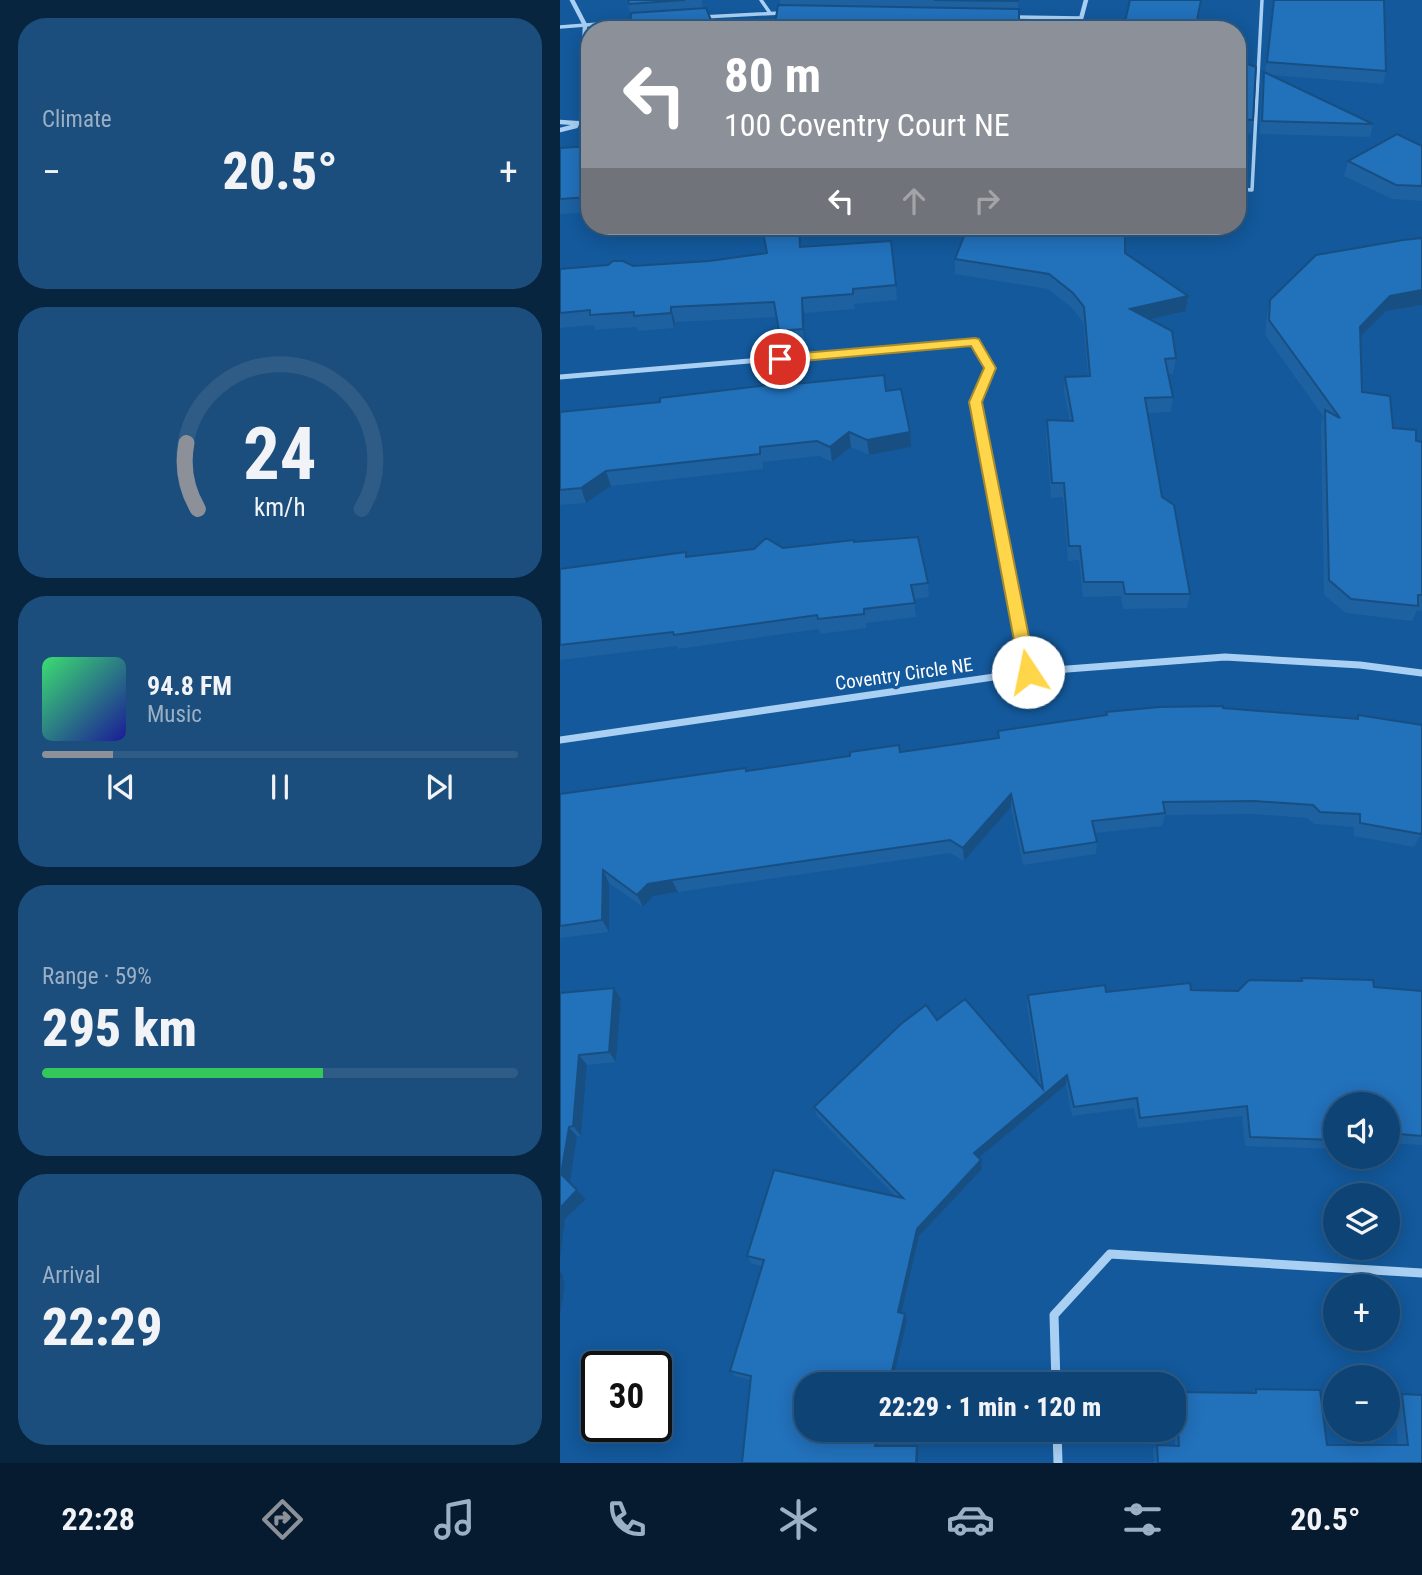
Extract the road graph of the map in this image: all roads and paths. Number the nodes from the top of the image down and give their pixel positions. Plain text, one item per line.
1 (572, 0) edge
2 (761, 0) edge
3 (1086, 0) edge
4 (1262, 0) edge
5 (770, 13) junction
6 (784, 13) edge
7 (1013, 17) edge
8 (691, 18) edge
9 (1080, 18) junction
10 (583, 21) edge
11 (1080, 21) edge
12 (581, 25) edge
13 (560, 27) edge
14 (560, 122) edge
15 (581, 124) joint
16 (560, 130) edge
17 (1246, 190) edge
18 (560, 377) edge
19 (1028, 672) junction
20 (1422, 673) edge
21 (560, 740) edge
22 (1422, 1273) edge
23 (1056, 1372) edge
24 (1057, 1442) edge
25 (1058, 1463) edge

1 - 10 street
2 - 5 lane
3 - 9 street
4 - 17 lane
5 - 6 lane
5 - 8 lane
7 - 9 lane
9 - 11 street
12 - 13 lane
14 - 15 street
15 - 16 street
18 - 19 street
19 - 20 street, Coventry Circle NE
19 - 21 street, Coventry Circle NE
22 - 23 street
24 - 25 street

